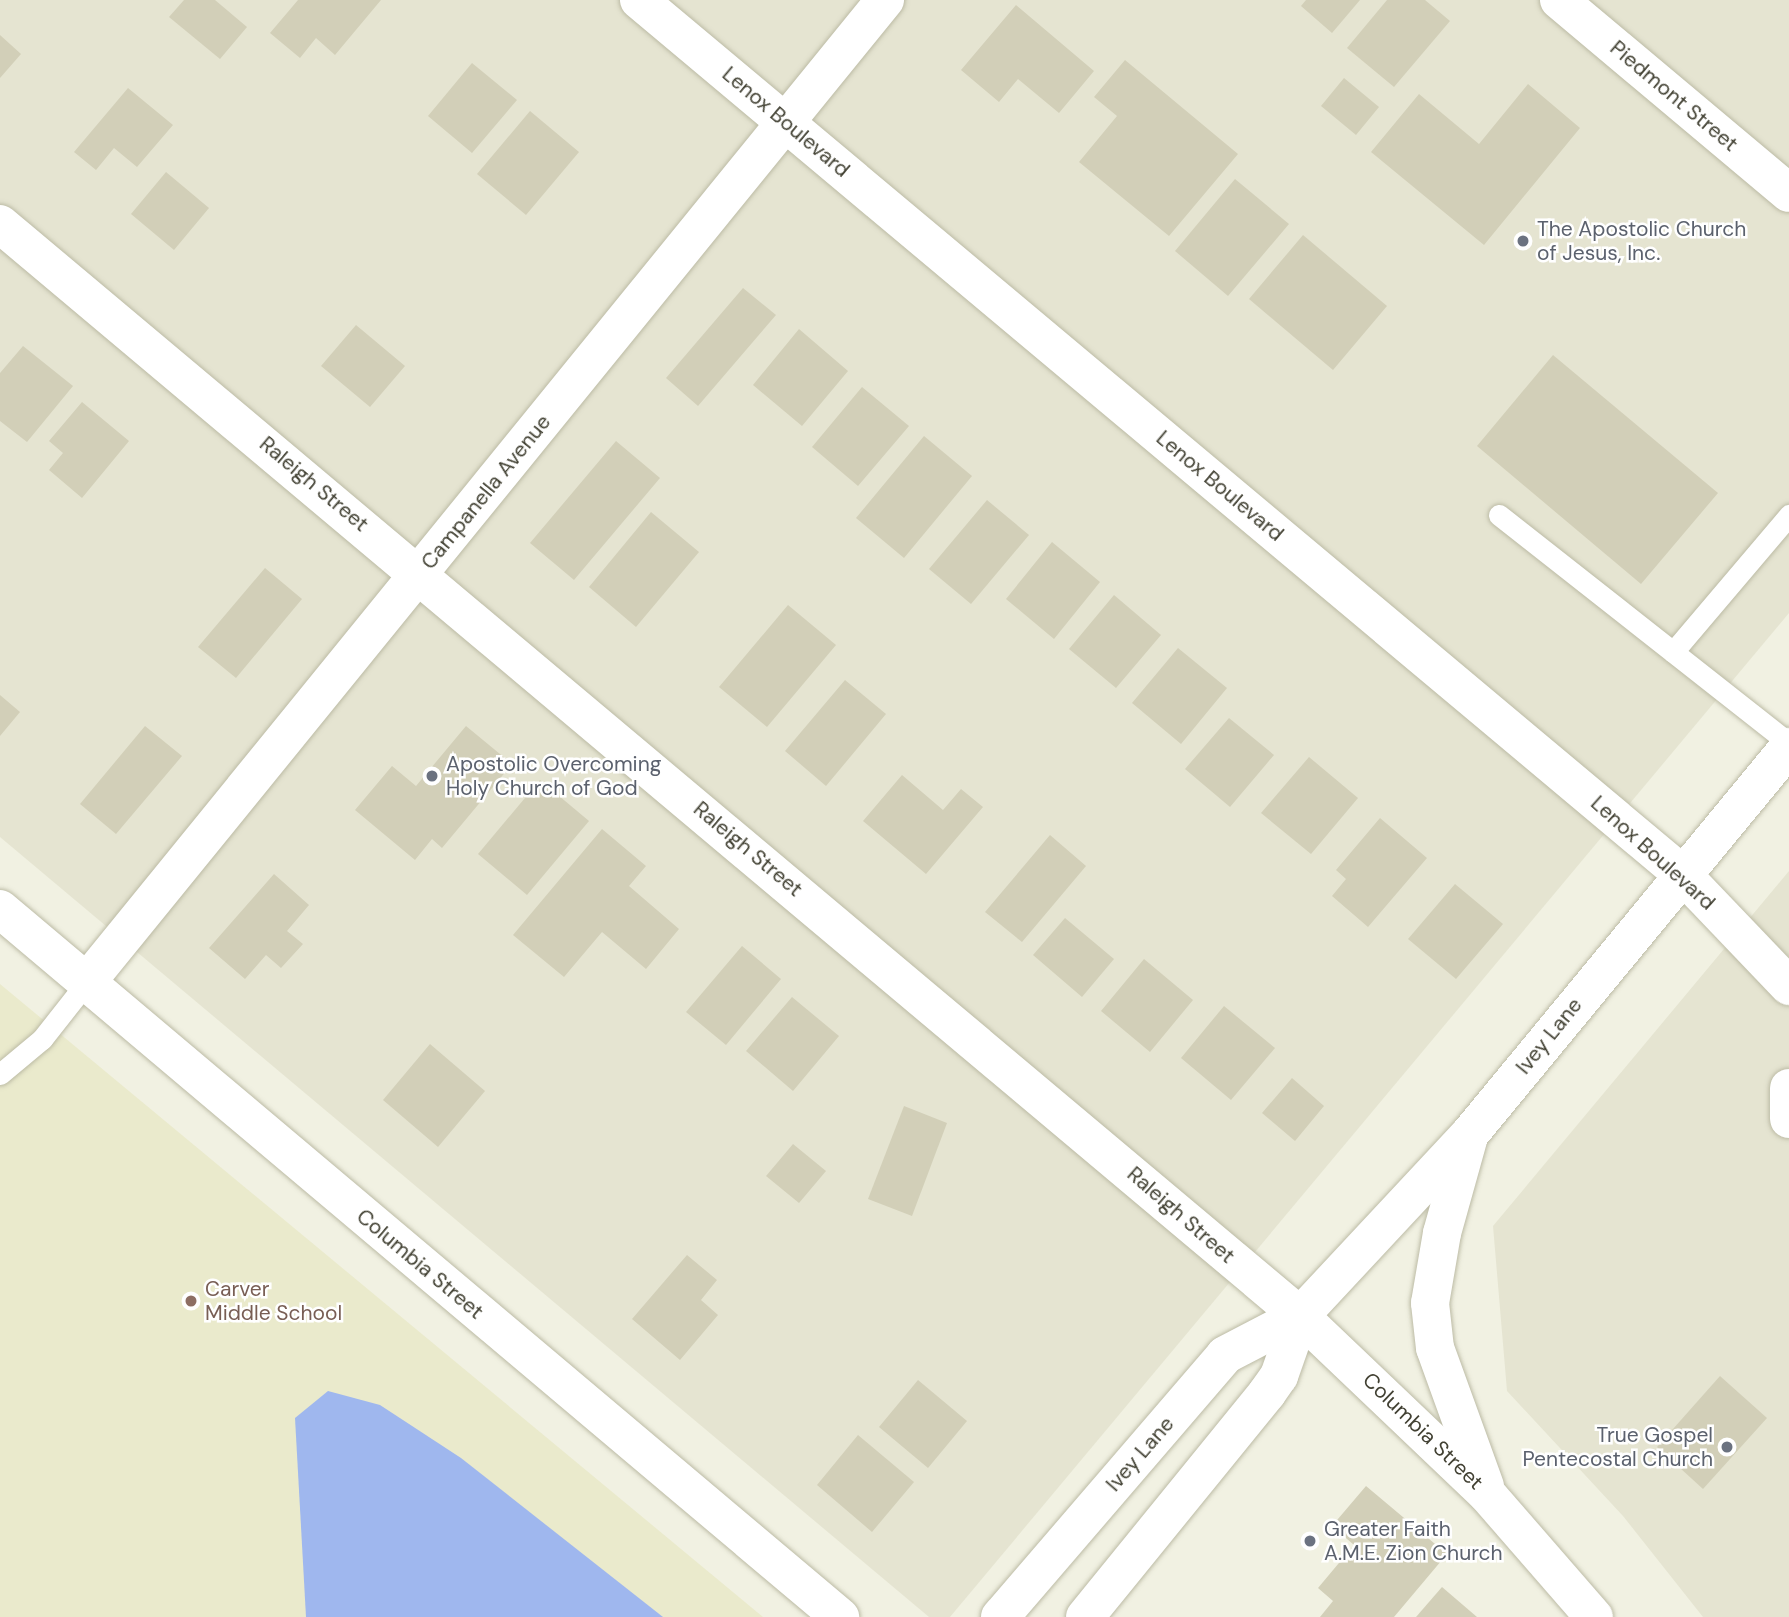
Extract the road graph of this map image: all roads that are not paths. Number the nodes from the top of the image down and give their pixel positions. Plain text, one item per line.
1 (639, 0) edge
2 (885, 0) edge
3 (1559, 0) edge
4 (787, 122) junction
5 (1789, 193) edge
6 (0, 223) edge
7 (1499, 515) dead end
8 (1789, 515) edge
9 (420, 573) junction
10 (1673, 652) junction
11 (1789, 745) edge
12 (1682, 874) junction
13 (0, 909) edge
14 (86, 983) junction
15 (1789, 986) edge
16 (0, 1074) edge
17 (1789, 1088) edge
18 (1789, 1119) edge
19 (1469, 1135) junction
20 (1300, 1316) junction
21 (1487, 1494) junction
22 (840, 1617) edge
23 (1000, 1617) edge
24 (1084, 1617) edge
25 (1594, 1617) edge

1 - 4 street, Lenox Boulevard
2 - 4 street, Campanella Avenue
3 - 5 street, Piedmont Street
4 - 9 street, Campanella Avenue
4 - 12 street, Lenox Boulevard
6 - 9 street, Raleigh Street
7 - 10 lane
8 - 10 lane
9 - 14 street, Campanella Avenue
9 - 20 street, Raleigh Street
10 - 11 lane
11 - 12 street, Ivey Lane
12 - 15 street, Lenox Boulevard
12 - 19 street, Ivey Lane
13 - 14 street, Columbia Street
14 - 16 lane
14 - 22 street, Columbia Street
17 - 18 street
19 - 20 street, Ivey Lane
19 - 21 street
20 - 21 street, Columbia Street
20 - 23 street, Ivey Lane
20 - 24 street, Ivey Lane
21 - 25 street, Columbia Street

